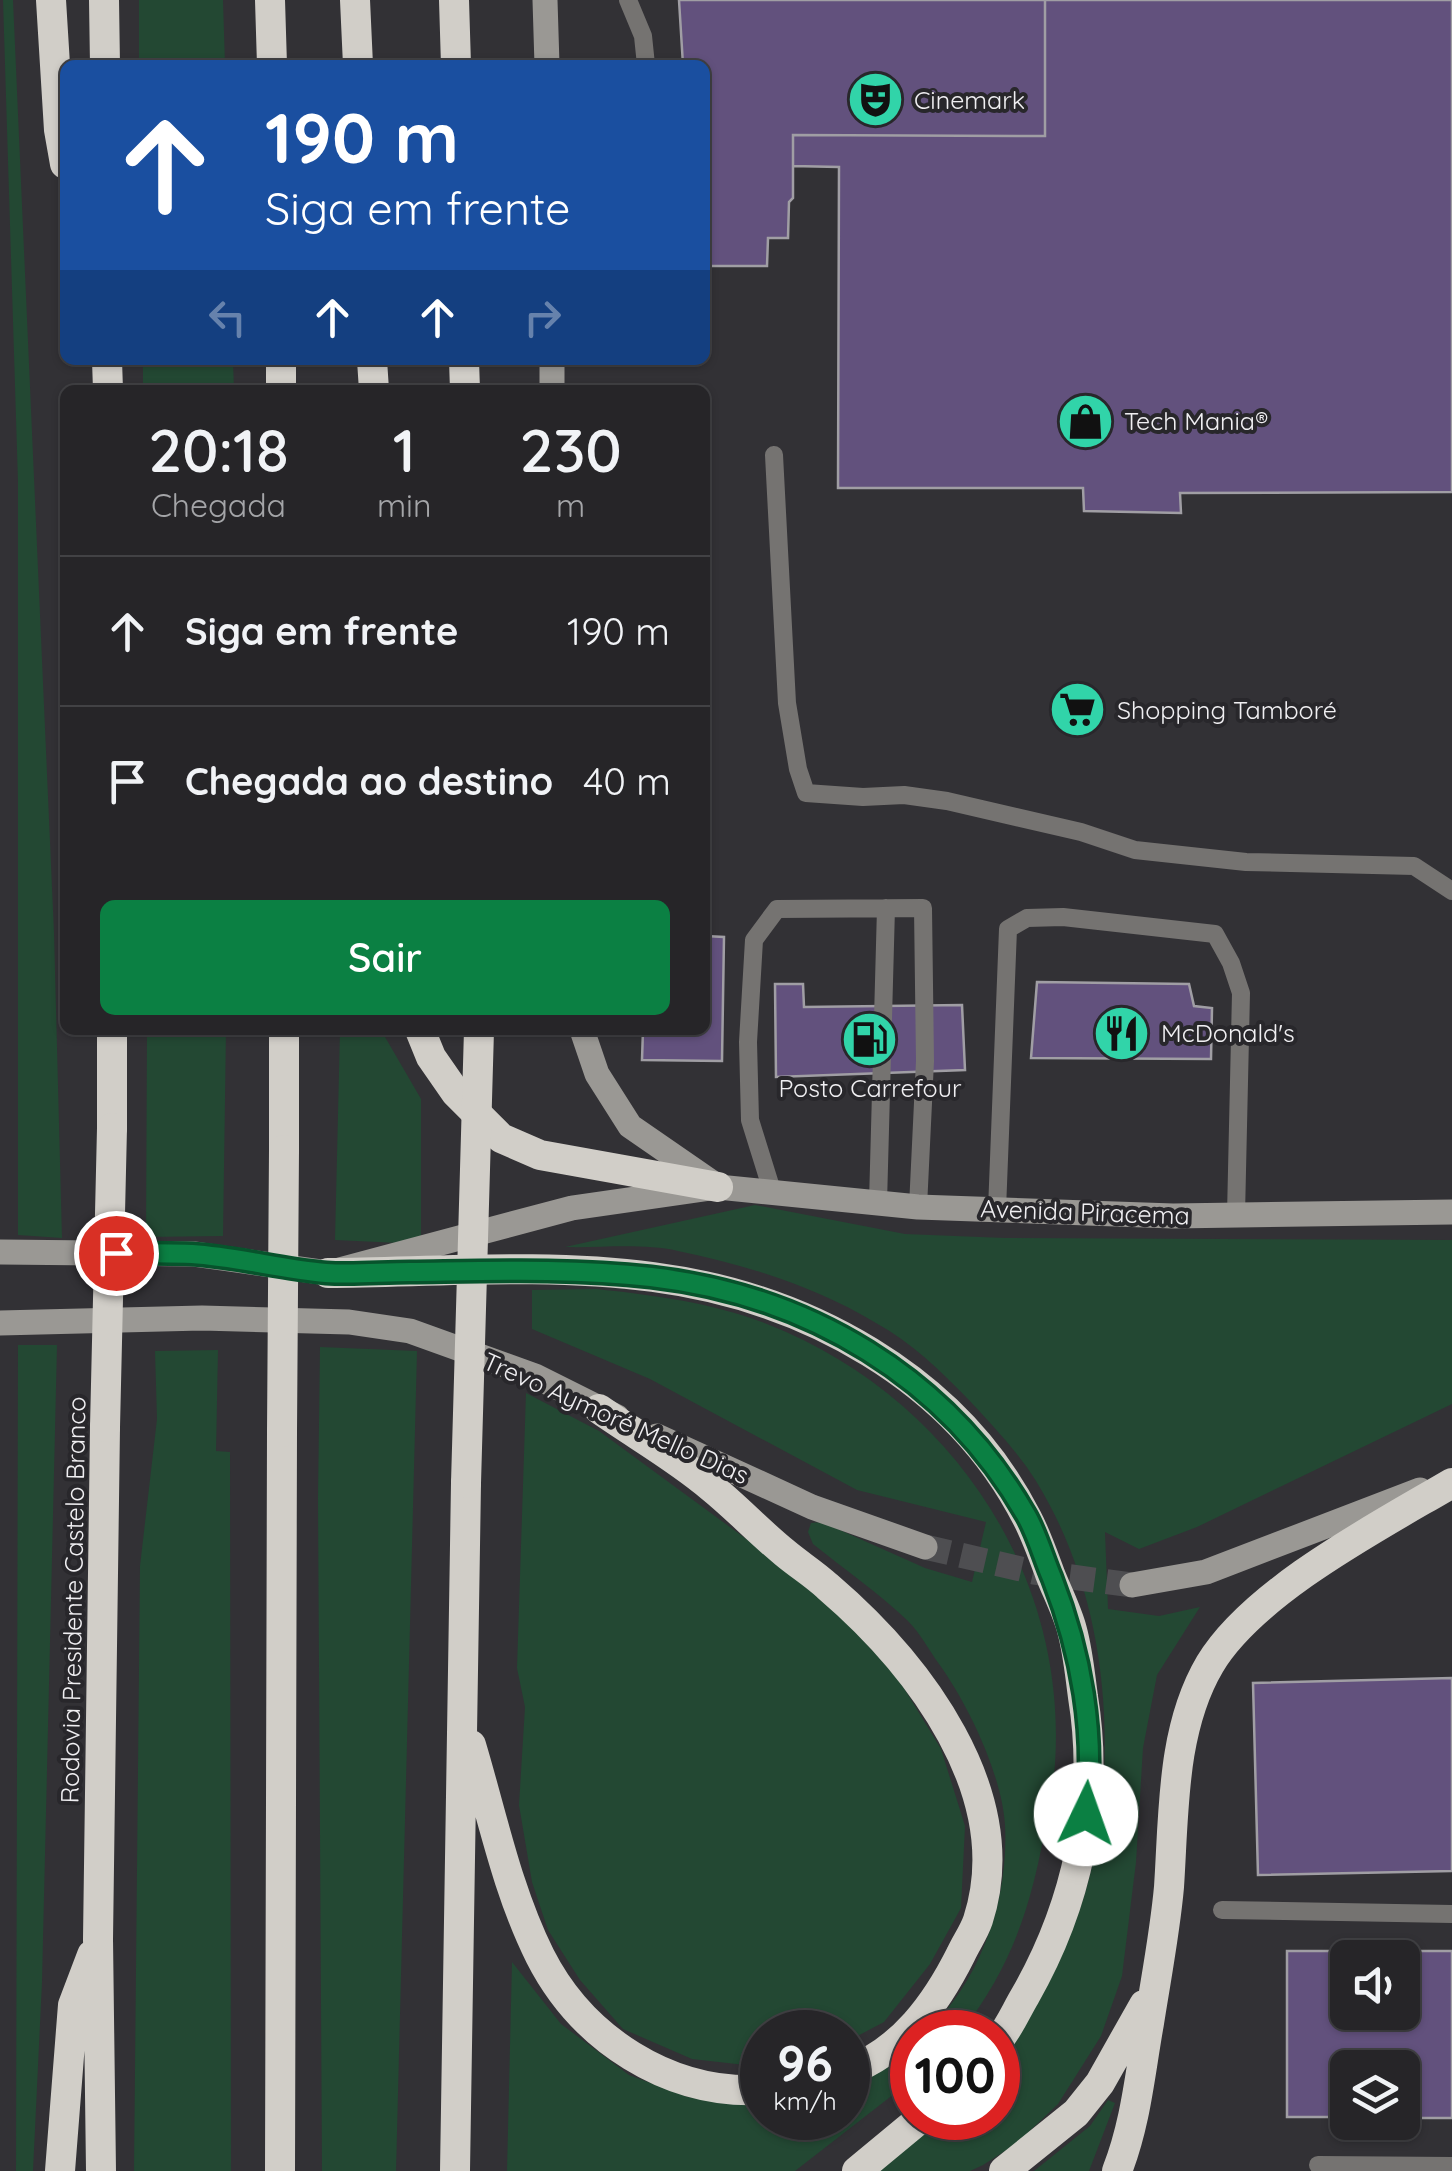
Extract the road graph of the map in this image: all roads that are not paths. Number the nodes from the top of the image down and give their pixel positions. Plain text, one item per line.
1 (50, 0) edge
2 (104, 0) edge
3 (270, 0) edge
4 (355, 0) edge
5 (454, 0) edge
6 (545, 0) edge
7 (628, 0) edge
8 (104, 60) edge
9 (272, 60) edge
10 (358, 60) edge
11 (456, 60) edge
12 (546, 60) edge
13 (645, 60) edge
14 (60, 140) edge
15 (774, 455) dead end
16 (1452, 891) edge
17 (886, 908) junction
18 (112, 1035) edge
19 (284, 1035) edge
20 (422, 1035) edge
21 (479, 1035) edge
22 (584, 1035) edge
23 (718, 1187) junction
24 (773, 1194) junction
25 (878, 1203) junction
26 (918, 1206) junction
27 (997, 1210) junction
28 (1452, 1212) edge
29 (1236, 1215) junction
30 (0, 1252) edge
31 (328, 1273) junction
32 (0, 1323) edge
33 (599, 1409) junction
34 (1452, 1480) edge
35 (925, 1547) tunnel mouth
36 (1132, 1585) tunnel mouth
37 (464, 1720) junction
38 (1222, 1910) dead end
39 (1452, 1914) edge
40 (98, 1939) junction
41 (1155, 1984) junction
42 (1016, 2010) edge
43 (870, 2058) edge
44 (740, 2089) edge
45 (894, 2140) edge
46 (1318, 2165) dead end
47 (1452, 2166) edge
48 (60, 2171) edge
49 (102, 2171) edge
50 (280, 2171) edge
51 (455, 2171) edge
52 (857, 2171) edge
53 (1004, 2171) edge
54 (1117, 2171) edge

1 - 14 highway
2 - 8 highway
3 - 9 highway
4 - 10 highway
5 - 11 highway
6 - 12 main road
7 - 13 lane
15 - 16 lane
17 - 24 lane
17 - 25 lane
17 - 26 lane
18 - 40 highway, Rodovia Presidente Castelo Branco, bridge
19 - 50 highway, bridge
20 - 23 highway
21 - 37 highway, bridge
22 - 23 main road
23 - 24 main road, Avenida Piracema
23 - 31 main road
24 - 25 main road, Avenida Piracema
25 - 26 main road, Avenida Piracema
26 - 27 main road, Avenida Piracema
27 - 29 main road, Avenida Piracema
27 - 29 lane
28 - 29 main road, Avenida Piracema
30 - 31 main road
31 - 42 highway
32 - 33 main road, Trevo Aymoré Mello Dias
33 - 35 main road, Trevo Aymoré Mello Dias
33 - 43 highway
34 - 36 main road
34 - 41 highway
37 - 44 highway
37 - 51 highway
38 - 39 lane
40 - 48 highway
40 - 49 highway, Rodovia Presidente Castelo Branco
41 - 53 highway
41 - 54 highway
45 - 52 highway
46 - 47 lane

